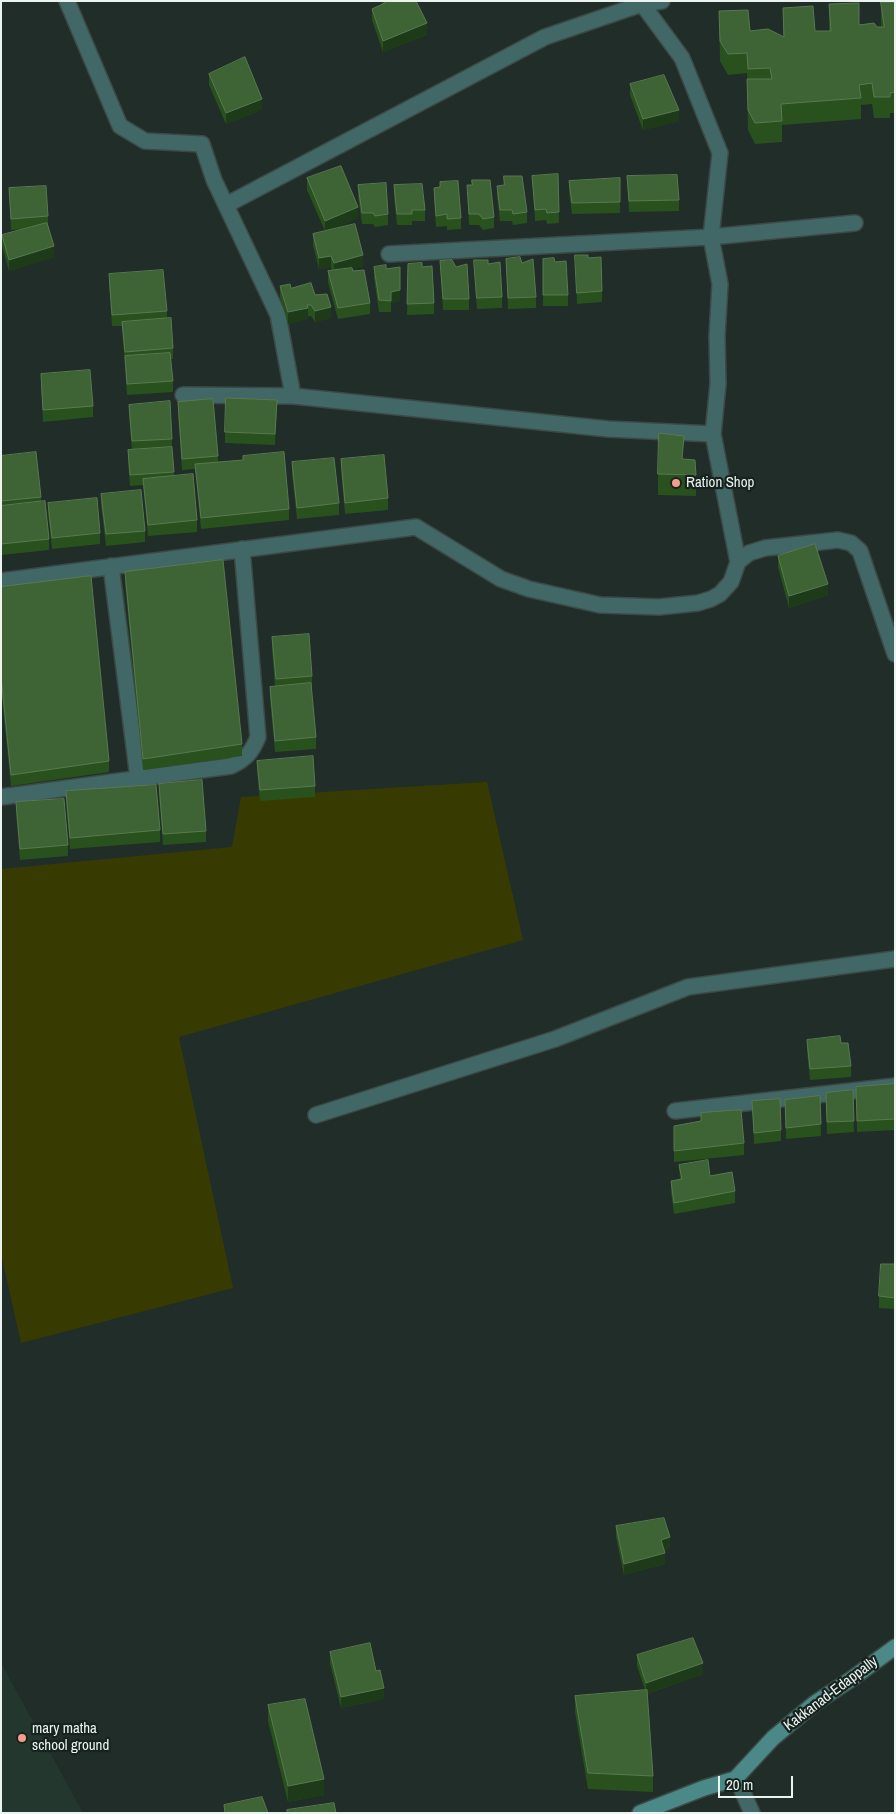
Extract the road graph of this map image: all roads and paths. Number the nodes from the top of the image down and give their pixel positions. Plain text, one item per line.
1 (67, 1) edge
2 (662, 1) edge
3 (641, 3) edge
4 (226, 205) junction
5 (855, 223) dead end
6 (711, 237) junction
7 (389, 254) dead end
8 (183, 396) dead end
9 (293, 396) junction
10 (714, 434) junction
11 (242, 549) junction
12 (738, 562) junction
13 (111, 566) junction
14 (1, 580) edge
15 (895, 654) edge
16 (138, 778) junction
17 (1, 797) edge
18 (895, 959) edge
19 (895, 1086) edge
20 (675, 1111) dead end
21 (316, 1115) dead end
22 (895, 1647) edge
23 (735, 1778) junction
24 (640, 1813) edge
25 (752, 1813) edge

1 - 4 street
2 - 3 street
3 - 4 street
3 - 6 street
4 - 9 street
5 - 6 street
6 - 7 street
6 - 10 street
8 - 9 street
9 - 10 street
10 - 12 street
11 - 12 street
11 - 13 street
11 - 16 street
12 - 15 street
13 - 14 street
13 - 16 street
16 - 17 street
18 - 21 street
19 - 20 street
22 - 23 street, Kakkanad-Edappally
23 - 24 street, Kakkanad-Edappally
23 - 25 street

